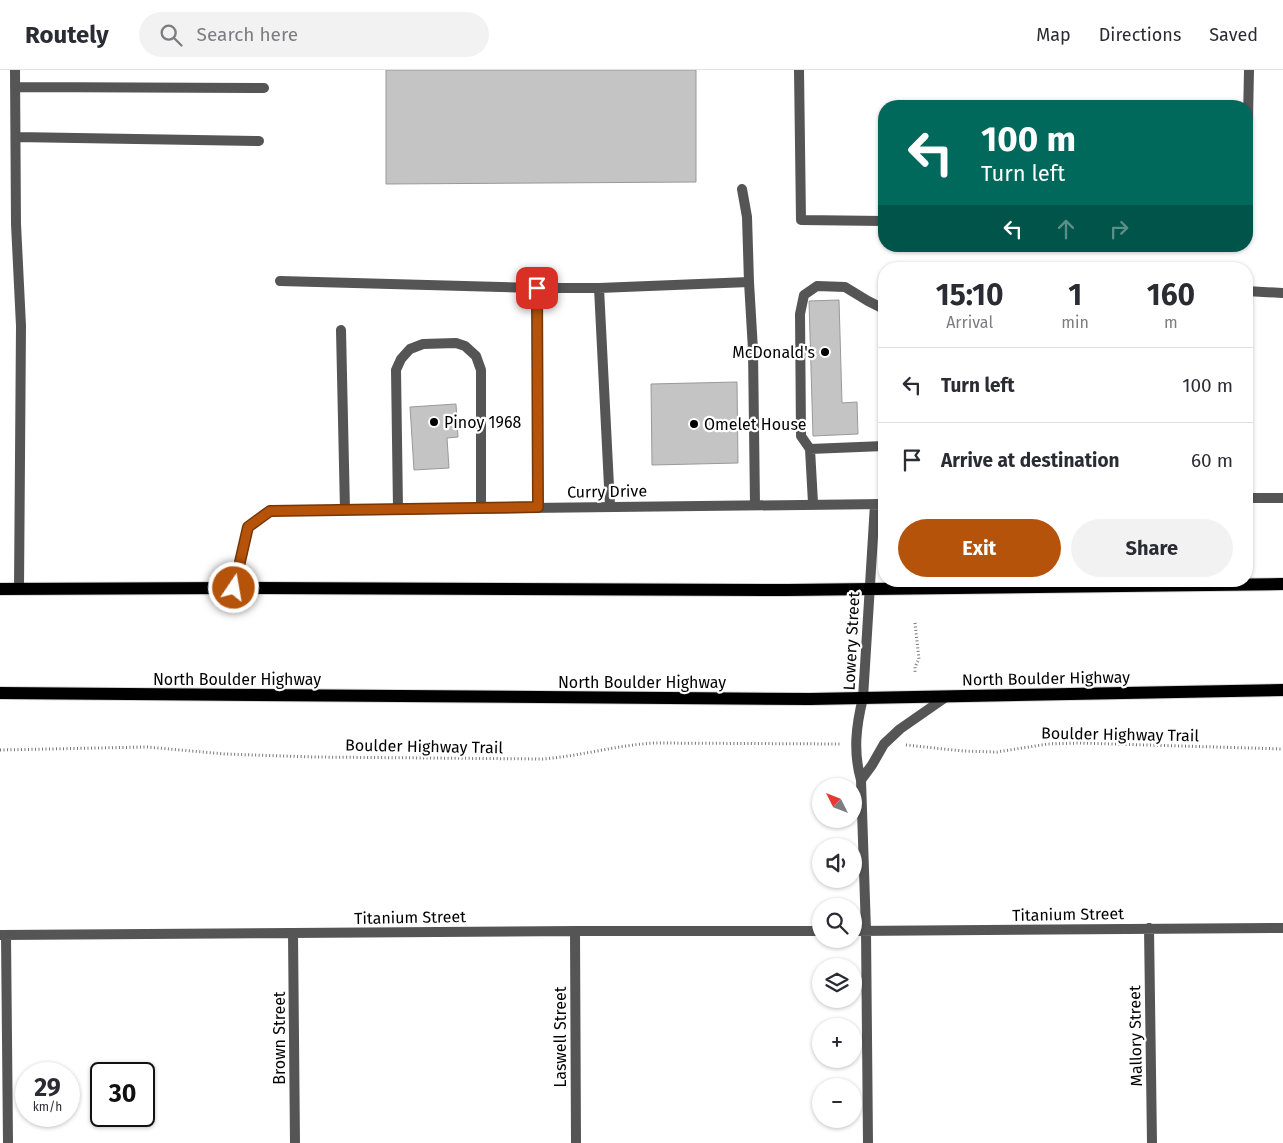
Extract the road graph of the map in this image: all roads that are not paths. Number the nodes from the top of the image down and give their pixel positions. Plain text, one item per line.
1 (15, 70) edge
2 (799, 70) edge
3 (1249, 70) edge
4 (15, 87) junction
5 (264, 88) dead end
6 (1248, 100) edge
7 (16, 137) junction
8 (259, 141) dead end
9 (742, 189) dead end
10 (878, 221) edge
11 (280, 281) dead end
12 (749, 282) junction
13 (537, 288) junction
14 (599, 288) junction
15 (1253, 292) edge
16 (1283, 293) edge
17 (878, 306) edge
18 (341, 330) dead end
19 (878, 446) edge
20 (810, 449) junction
21 (1253, 498) edge
22 (1283, 498) edge
23 (813, 503) junction
24 (878, 504) edge
25 (755, 505) junction
26 (610, 506) junction
27 (481, 507) junction
28 (538, 507) junction
29 (398, 509) junction
30 (345, 510) junction
31 (878, 513) edge
32 (1253, 584) edge
33 (1283, 584) edge
34 (973, 587) edge
35 (234, 588) junction
36 (870, 588) junction
37 (0, 589) edge
38 (19, 589) junction
39 (1283, 690) edge
40 (0, 693) edge
41 (946, 697) junction
42 (863, 698) junction
43 (860, 778) edge
44 (862, 779) edge
45 (862, 810) edge
46 (1148, 928) junction
47 (1283, 928) edge
48 (575, 930) junction
49 (812, 931) edge
50 (862, 932) edge
51 (866, 932) junction
52 (293, 933) junction
53 (3, 935) edge
54 (8, 1143) edge
55 (295, 1143) edge
56 (576, 1143) edge
57 (868, 1143) edge
58 (1152, 1143) edge

1 - 4 street
2 - 10 street
3 - 6 street
4 - 5 street
4 - 7 street
7 - 8 street
7 - 38 street
9 - 12 street
11 - 13 street
12 - 14 street
12 - 25 street
13 - 14 street
13 - 28 street
14 - 26 street
15 - 16 street
17 - 20 street
18 - 30 street
19 - 20 street
20 - 23 street
21 - 22 street
23 - 24 street, Curry Drive
23 - 25 street, Curry Drive
25 - 26 street, Curry Drive
26 - 28 street, Curry Drive
27 - 28 street, Curry Drive
27 - 29 street, Curry Drive
27 - 29 street
29 - 30 street, Curry Drive
30 - 35 street, Curry Drive
31 - 36 street, Lowery Street
32 - 33 main road
34 - 36 main road
35 - 36 main road
35 - 38 main road
36 - 42 street, Lowery Street
37 - 38 main road
39 - 41 main road, North Boulder Highway
40 - 42 main road, North Boulder Highway
41 - 42 main road, North Boulder Highway
41 - 44 street
42 - 43 street, Lowery Street
45 - 51 street, Lowery Street
46 - 47 street, Titanium Street
46 - 51 street, Titanium Street
46 - 58 street, Mallory Street
48 - 49 street, Titanium Street
48 - 52 street, Titanium Street
48 - 56 street, Laswell Street
50 - 51 street, Titanium Street
51 - 57 street, Lowery Street
52 - 53 street, Titanium Street
52 - 55 street, Brown Street
53 - 54 street

